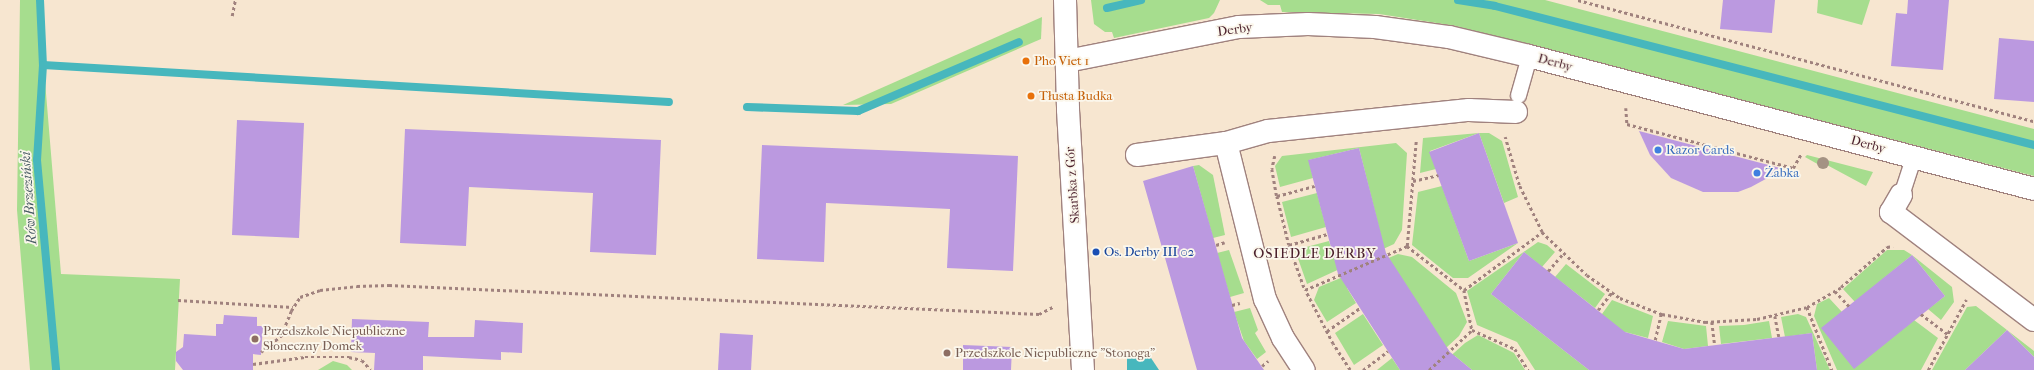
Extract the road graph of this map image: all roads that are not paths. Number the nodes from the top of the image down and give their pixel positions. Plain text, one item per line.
1 (1065, 0) edge
2 (1529, 56) junction
3 (1067, 60) junction
4 (1517, 103) joint
5 (1226, 143) junction
6 (1137, 155) dead end
7 (1913, 157) junction
8 (2034, 189) edge
9 (1901, 195) joint
10 (2034, 320) edge
11 (1083, 370) edge
12 (1304, 370) edge

1 - 3 street, Skarbka z Gór
2 - 3 street, Derby
2 - 4 lane
2 - 7 street, Derby
3 - 11 street, Skarbka z Gór
4 - 5 street
5 - 6 street
5 - 12 street
7 - 8 street, Derby
7 - 9 lane
9 - 10 street

